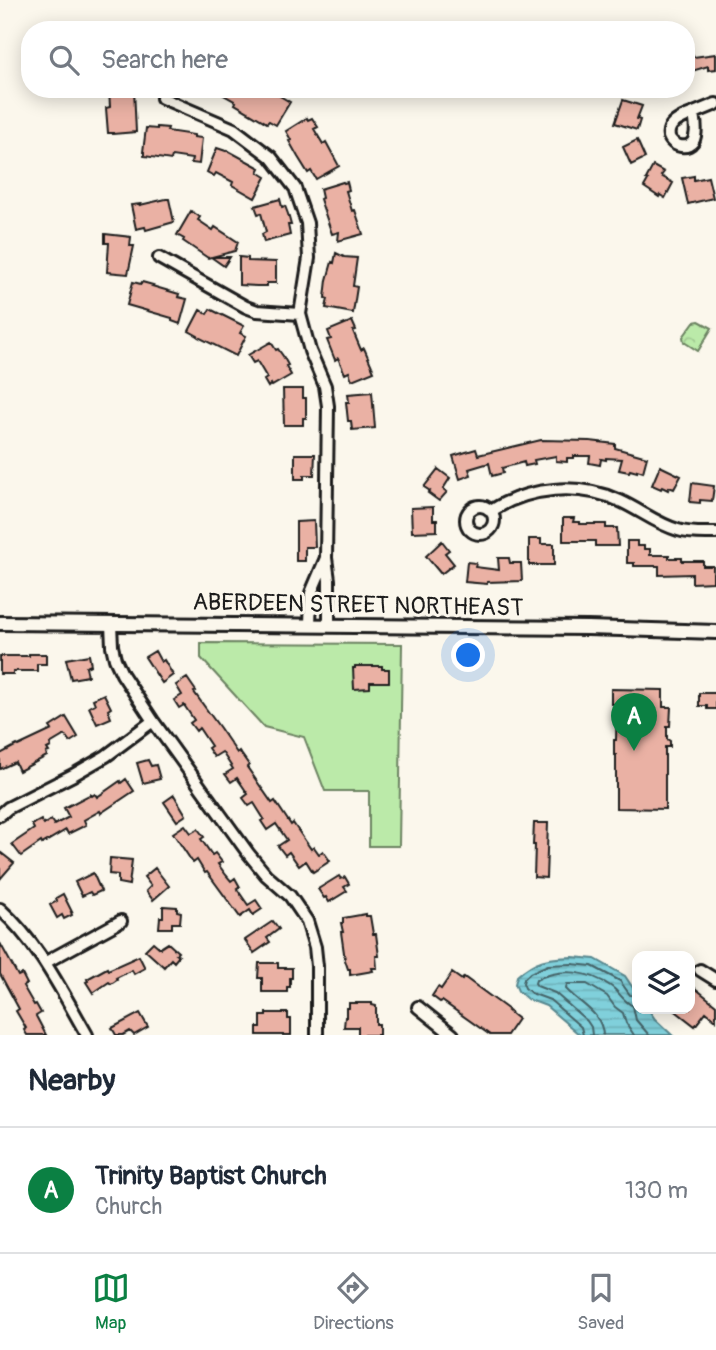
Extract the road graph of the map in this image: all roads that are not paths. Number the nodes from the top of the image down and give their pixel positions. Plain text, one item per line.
1 (162, 98) dead end
2 (716, 104) edge
3 (694, 113) dead end
4 (159, 258) dead end
5 (300, 314) junction
6 (491, 512) dead end
7 (716, 533) edge
8 (326, 558) junction
9 (0, 622) edge
10 (111, 624) junction
11 (310, 625) junction
12 (329, 626) junction
13 (716, 632) edge
14 (153, 721) junction
15 (0, 815) edge
16 (0, 909) edge
17 (121, 921) dead end
18 (46, 962) junction
19 (700, 970) dead end
20 (716, 980) edge
21 (418, 1007) dead end
22 (87, 1035) edge
23 (317, 1035) edge
24 (453, 1035) edge

1 - 5 street
2 - 3 street
4 - 5 street
5 - 8 street
6 - 7 street
8 - 11 street
8 - 12 street
9 - 10 street, ABERDEEN STREET NORTHEAST
10 - 11 street, ABERDEEN STREET NORTHEAST
10 - 14 street
11 - 12 street, ABERDEEN STREET NORTHEAST
12 - 13 street, ABERDEEN STREET NORTHEAST
14 - 15 street
14 - 23 street
16 - 18 street
17 - 18 street
18 - 22 street
19 - 20 street
21 - 24 street

